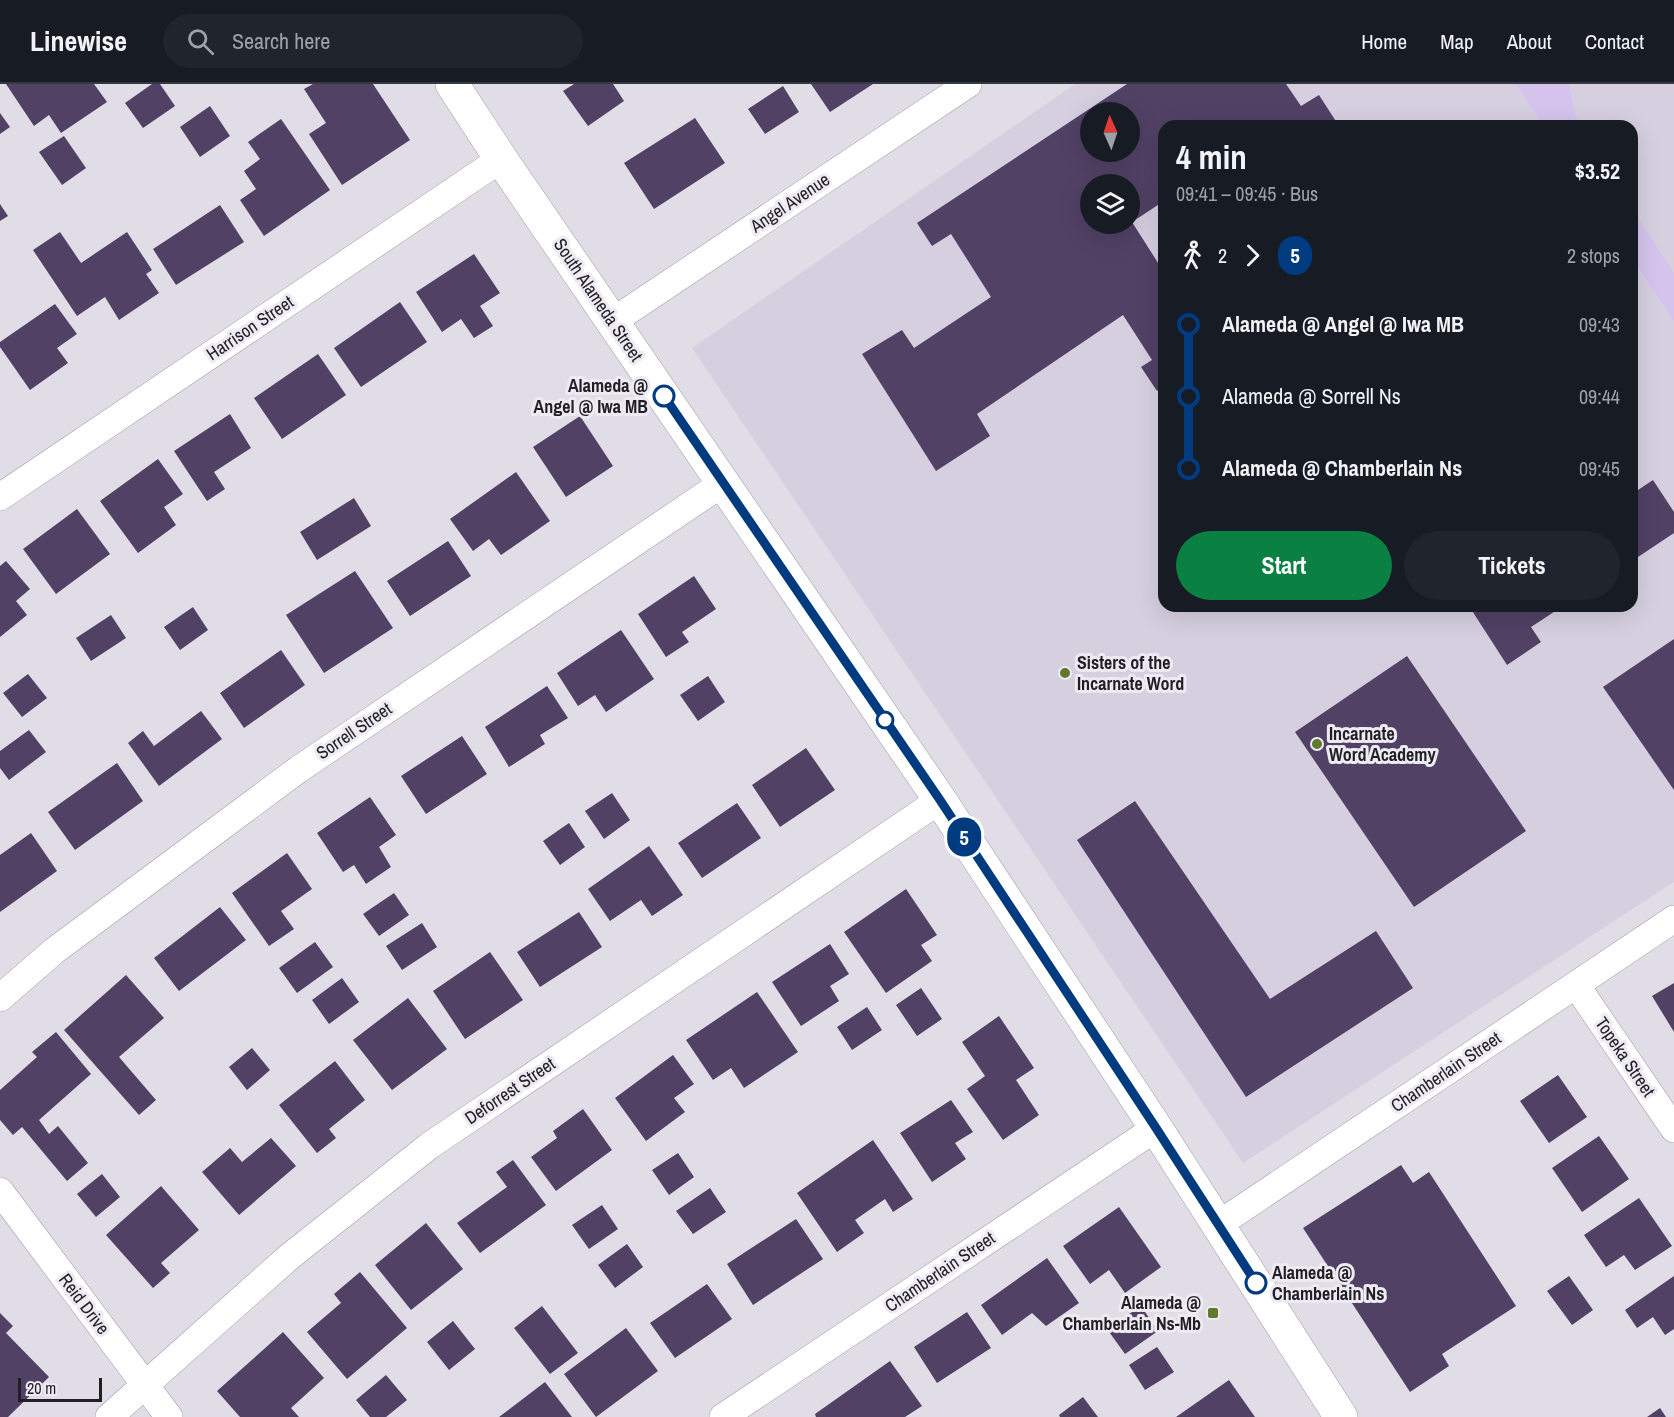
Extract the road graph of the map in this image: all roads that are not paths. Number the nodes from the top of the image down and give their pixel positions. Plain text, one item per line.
1 (452, 84) edge
2 (968, 84) edge
3 (501, 159) junction
4 (613, 321) junction
5 (723, 483) junction
6 (0, 497) edge
7 (940, 800) junction
8 (1674, 919) edge
9 (1576, 985) junction
10 (0, 998) edge
11 (1156, 1128) junction
12 (1674, 1129) edge
13 (0, 1191) edge
14 (1219, 1224) junction
15 (143, 1385) junction
16 (109, 1417) edge
17 (169, 1417) edge
18 (723, 1417) edge
19 (1341, 1417) edge

1 - 3 main road, South Alameda Street
2 - 4 street, Angel Avenue
3 - 4 main road, South Alameda Street
3 - 6 street, Harrison Street
4 - 5 main road, South Alameda Street
5 - 7 main road, South Alameda Street
5 - 10 street, Sorrell Street
7 - 11 main road, South Alameda Street
7 - 15 street, Deforrest Street
8 - 9 street, Chamberlain Street
9 - 12 street, Topeka Street
9 - 14 street, Chamberlain Street
11 - 14 main road, South Alameda Street
11 - 18 street, Chamberlain Street
13 - 15 street, Reid Drive
14 - 19 main road, South Alameda Street
15 - 16 street, Deforrest Street
15 - 17 street, Reid Drive

